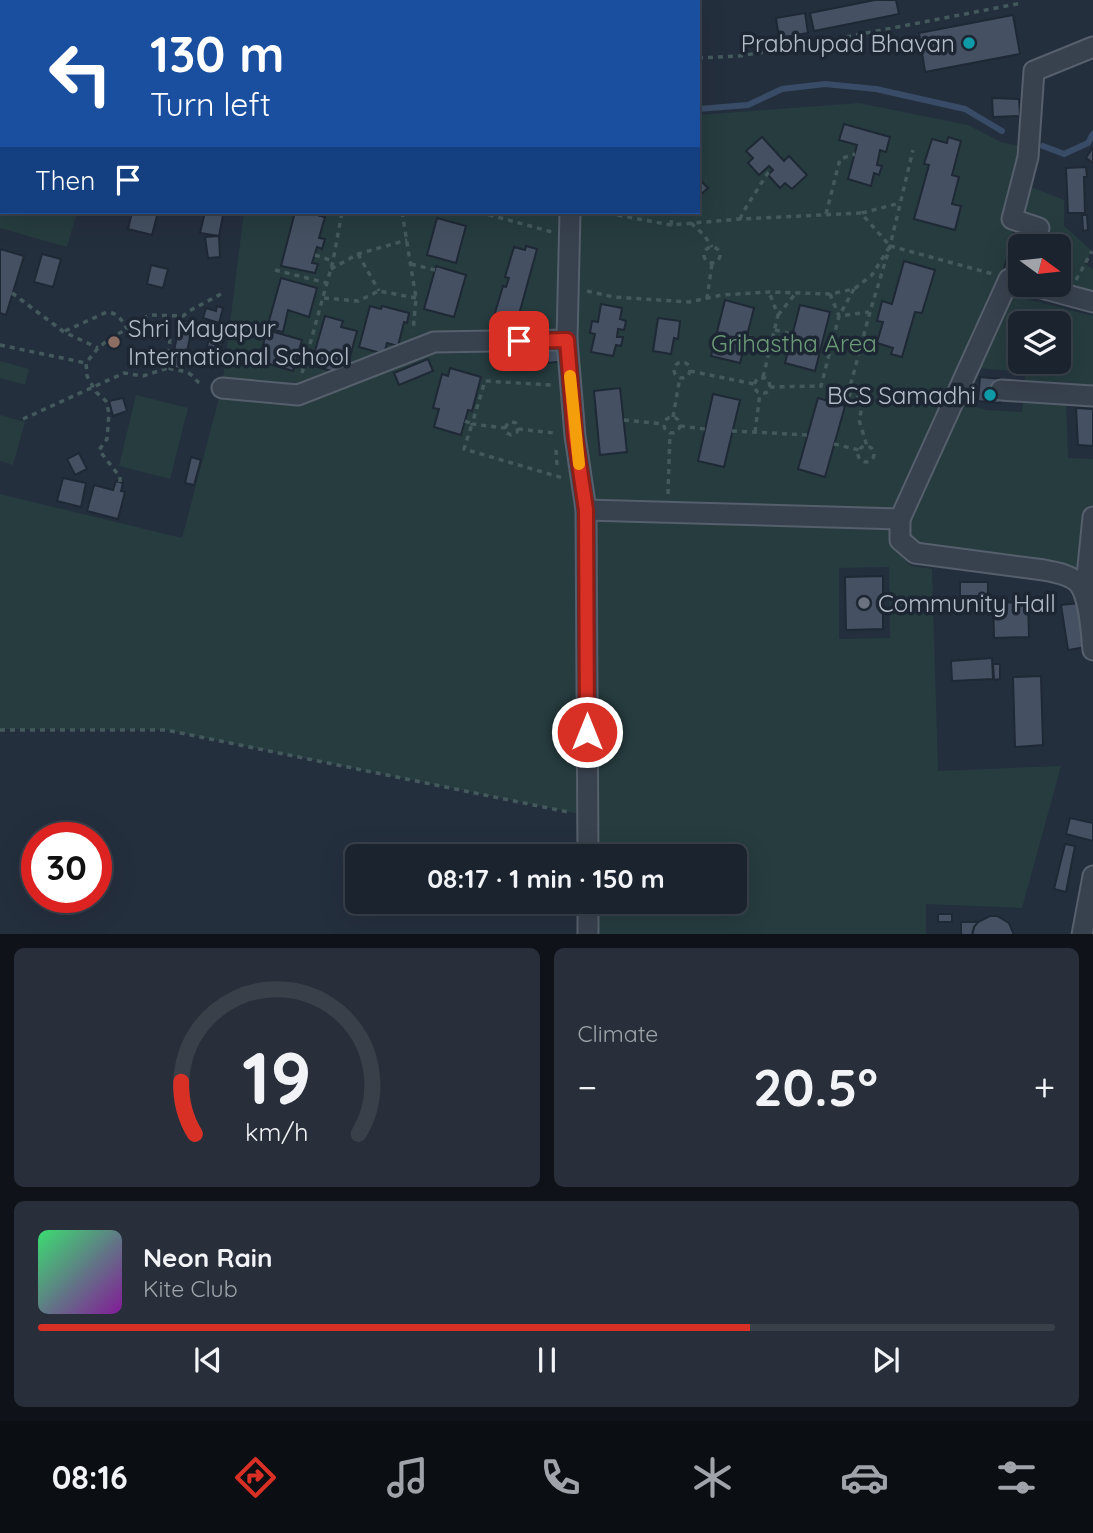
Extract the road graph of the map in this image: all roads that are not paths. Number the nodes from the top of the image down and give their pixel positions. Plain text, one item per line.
1 (1093, 47) edge
2 (570, 214) edge
3 (1038, 234) edge
4 (1008, 295) edge
5 (1071, 297) edge
6 (1093, 302) edge
7 (567, 340) junction
8 (222, 387) road end
9 (1001, 390) dead end
10 (1093, 396) edge
11 (586, 510) junction
12 (1093, 517) edge
13 (900, 519) junction
14 (1085, 597) junction
15 (1093, 650) edge
16 (588, 844) edge
17 (1093, 876) edge
18 (588, 914) edge
19 (588, 934) edge
20 (1082, 934) edge

1 - 3 street
2 - 7 street
4 - 13 street
5 - 6 street
7 - 8 street
7 - 11 street
9 - 10 street
11 - 13 street
11 - 16 street
12 - 14 street
13 - 14 street
14 - 15 street
17 - 20 street
18 - 19 street

